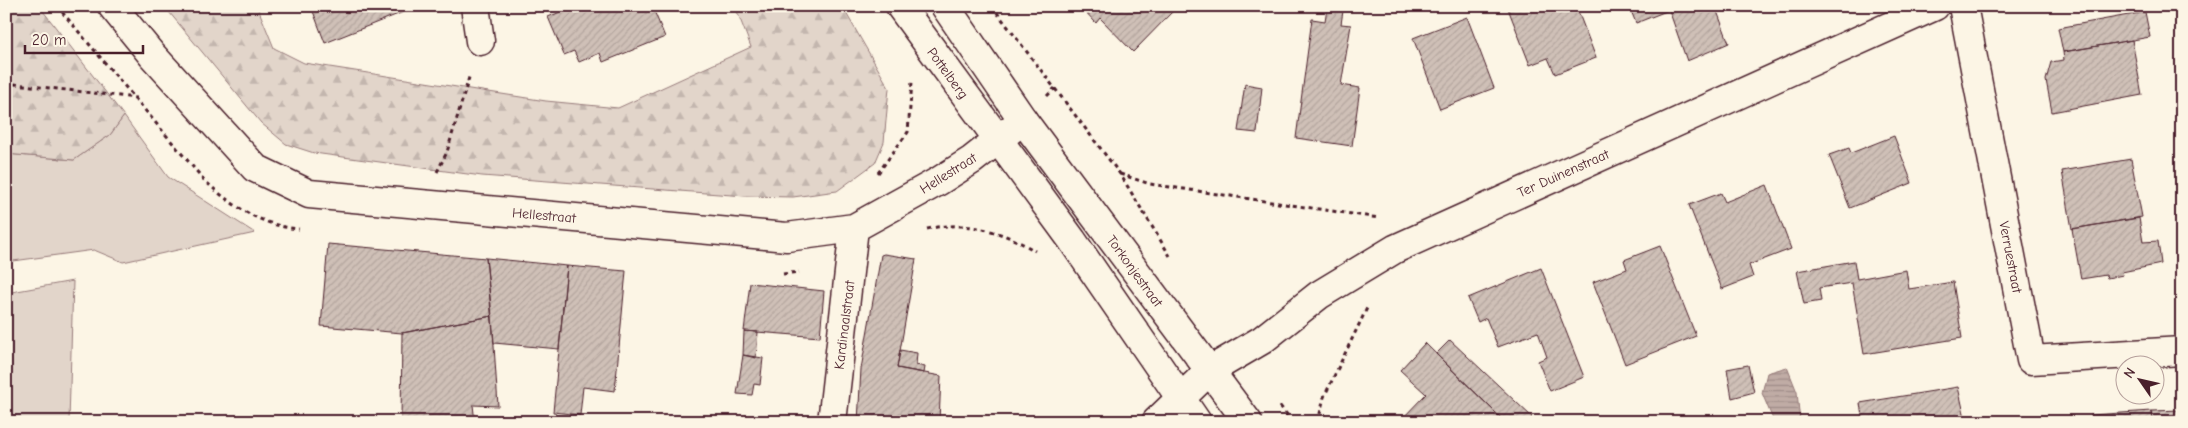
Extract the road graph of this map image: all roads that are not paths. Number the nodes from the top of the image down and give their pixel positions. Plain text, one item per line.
1 (112, 6) edge
2 (475, 6) edge
3 (900, 6) edge
4 (945, 6) edge
5 (1935, 6) edge
6 (1963, 6) edge
7 (480, 41) road end
8 (1022, 120) junction
9 (997, 140) junction
10 (854, 228) junction
11 (2182, 351) edge
12 (1209, 371) junction
13 (1180, 399) junction
14 (832, 422) edge
15 (1156, 422) edge
16 (1198, 422) edge
17 (1248, 422) edge

1 - 10 street, Hellestraat
2 - 7 street
3 - 9 street, Pottelberg
4 - 8 street
5 - 12 street, Ter Duinenstraat
6 - 11 street, Verruestraat
8 - 9 street, Hellestraat
8 - 12 street, Torkonjestraat
9 - 10 street, Hellestraat
9 - 13 street
10 - 14 street, Kardinaalstraat
12 - 13 street, Ter Duinenstraat
12 - 17 street, Torkonjestraat
13 - 15 street, Ter Duinenstraat
13 - 16 street

